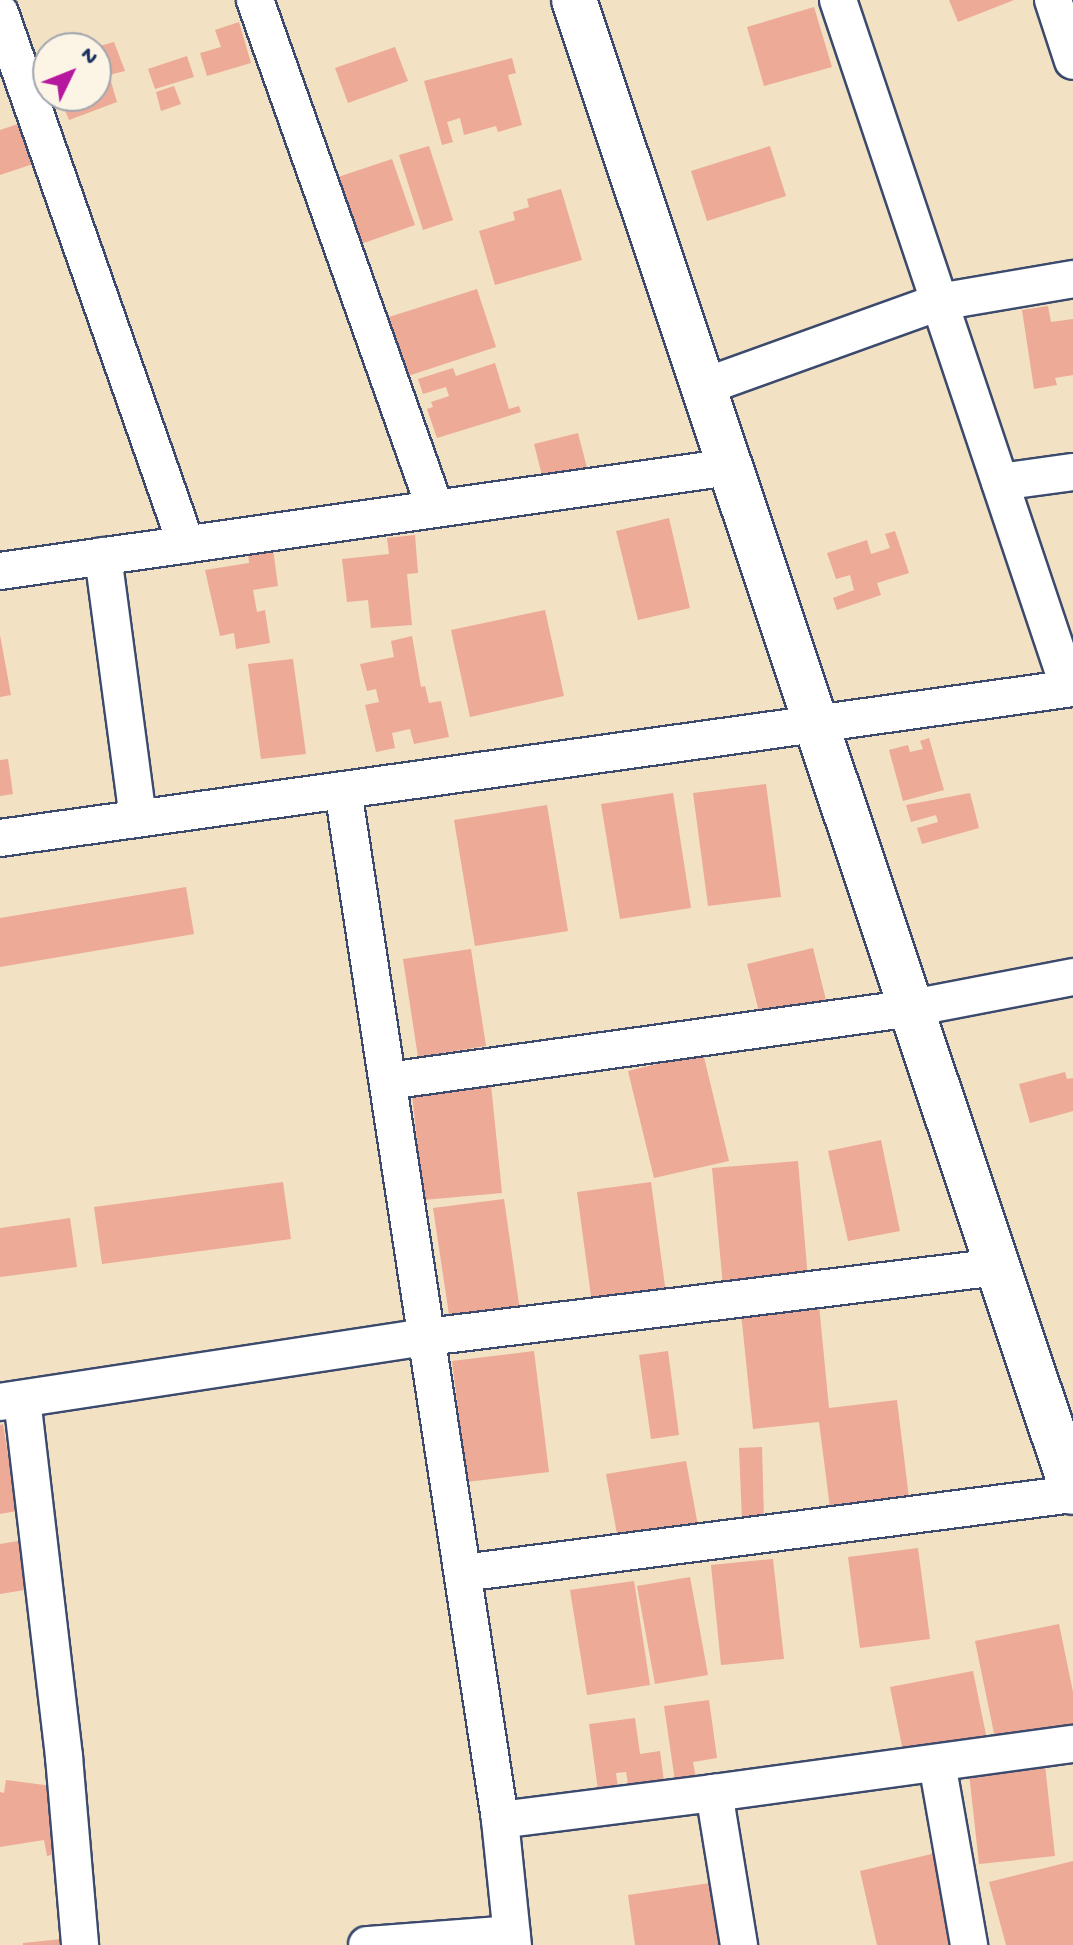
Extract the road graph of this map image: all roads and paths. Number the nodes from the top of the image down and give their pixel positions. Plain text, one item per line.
1 (255, 0) edge
2 (574, 0) edge
3 (838, 0) edge
4 (1053, 0) edge
5 (0, 13) edge
6 (1073, 61) edge
7 (1073, 279) edge
8 (939, 302) junction
9 (703, 387) junction
10 (730, 467) junction
11 (1073, 472) edge
12 (1000, 482) junction
13 (435, 508) junction
14 (186, 544) junction
15 (103, 556) junction
16 (0, 571) edge
17 (1071, 688) edge
18 (816, 724) junction
19 (343, 790) junction
20 (138, 818) junction
21 (0, 838) edge
22 (1073, 977) edge
23 (912, 1008) junction
24 (388, 1081) junction
25 (998, 1267) junction
26 (427, 1337) junction
27 (11, 1400) edge
28 (1073, 1493) edge
29 (463, 1573) junction
30 (1073, 1744) edge
31 (937, 1763) junction
32 (714, 1793) junction
33 (500, 1820) junction
34 (512, 1940) edge
35 (80, 1945) edge
36 (367, 1945) edge
37 (739, 1945) edge
38 (969, 1945) edge

1 - 13 street
2 - 9 street
3 - 8 street
4 - 6 street
5 - 14 street
7 - 8 street
8 - 9 street
8 - 12 street
9 - 10 street
10 - 13 street
10 - 18 street
11 - 12 street
12 - 17 street
13 - 14 street
14 - 15 street
15 - 16 street
15 - 20 street
17 - 18 street
18 - 19 street
18 - 23 street
19 - 20 street
19 - 24 street
20 - 21 street
22 - 23 street
23 - 24 street
23 - 25 street
24 - 26 street
25 - 26 street
25 - 28 street
26 - 27 street
26 - 29 street
27 - 35 street
28 - 29 street
29 - 33 street
30 - 31 street
31 - 32 street
31 - 38 street
32 - 33 street
32 - 37 street
33 - 34 street
34 - 36 street

